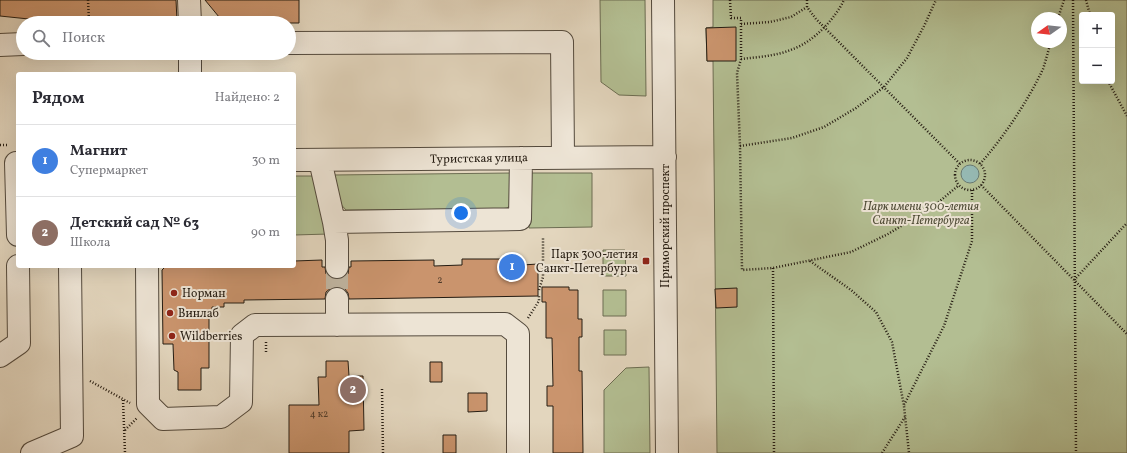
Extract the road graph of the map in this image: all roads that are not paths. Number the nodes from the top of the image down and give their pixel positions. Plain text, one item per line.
1 (189, 0) edge
2 (663, 0) edge
3 (190, 16) edge
4 (296, 43) edge
5 (0, 44) edge
6 (16, 44) edge
7 (190, 60) edge
8 (190, 72) edge
9 (665, 157) junction
10 (521, 158) junction
11 (563, 158) junction
12 (296, 160) edge
13 (320, 160) junction
14 (11, 163) edge
15 (16, 214) edge
16 (334, 222) junction
17 (337, 267) tunnel mouth
18 (18, 268) edge
19 (70, 268) edge
20 (147, 268) edge
21 (337, 299) tunnel mouth
22 (337, 325) junction
23 (0, 356) edge
24 (32, 453) edge
25 (518, 453) edge
26 (667, 453) edge

1 - 3 street
2 - 9 street, Приморский проспект
4 - 11 street
5 - 6 street
7 - 8 street
9 - 11 street, Туристская улица
9 - 26 street, Приморский проспект
10 - 11 street, Туристская улица
10 - 13 street, Туристская улица
10 - 16 street
12 - 13 street, Туристская улица
13 - 16 street
14 - 15 street
16 - 17 street
18 - 23 street
19 - 24 street
20 - 22 street
21 - 22 street
22 - 25 street

